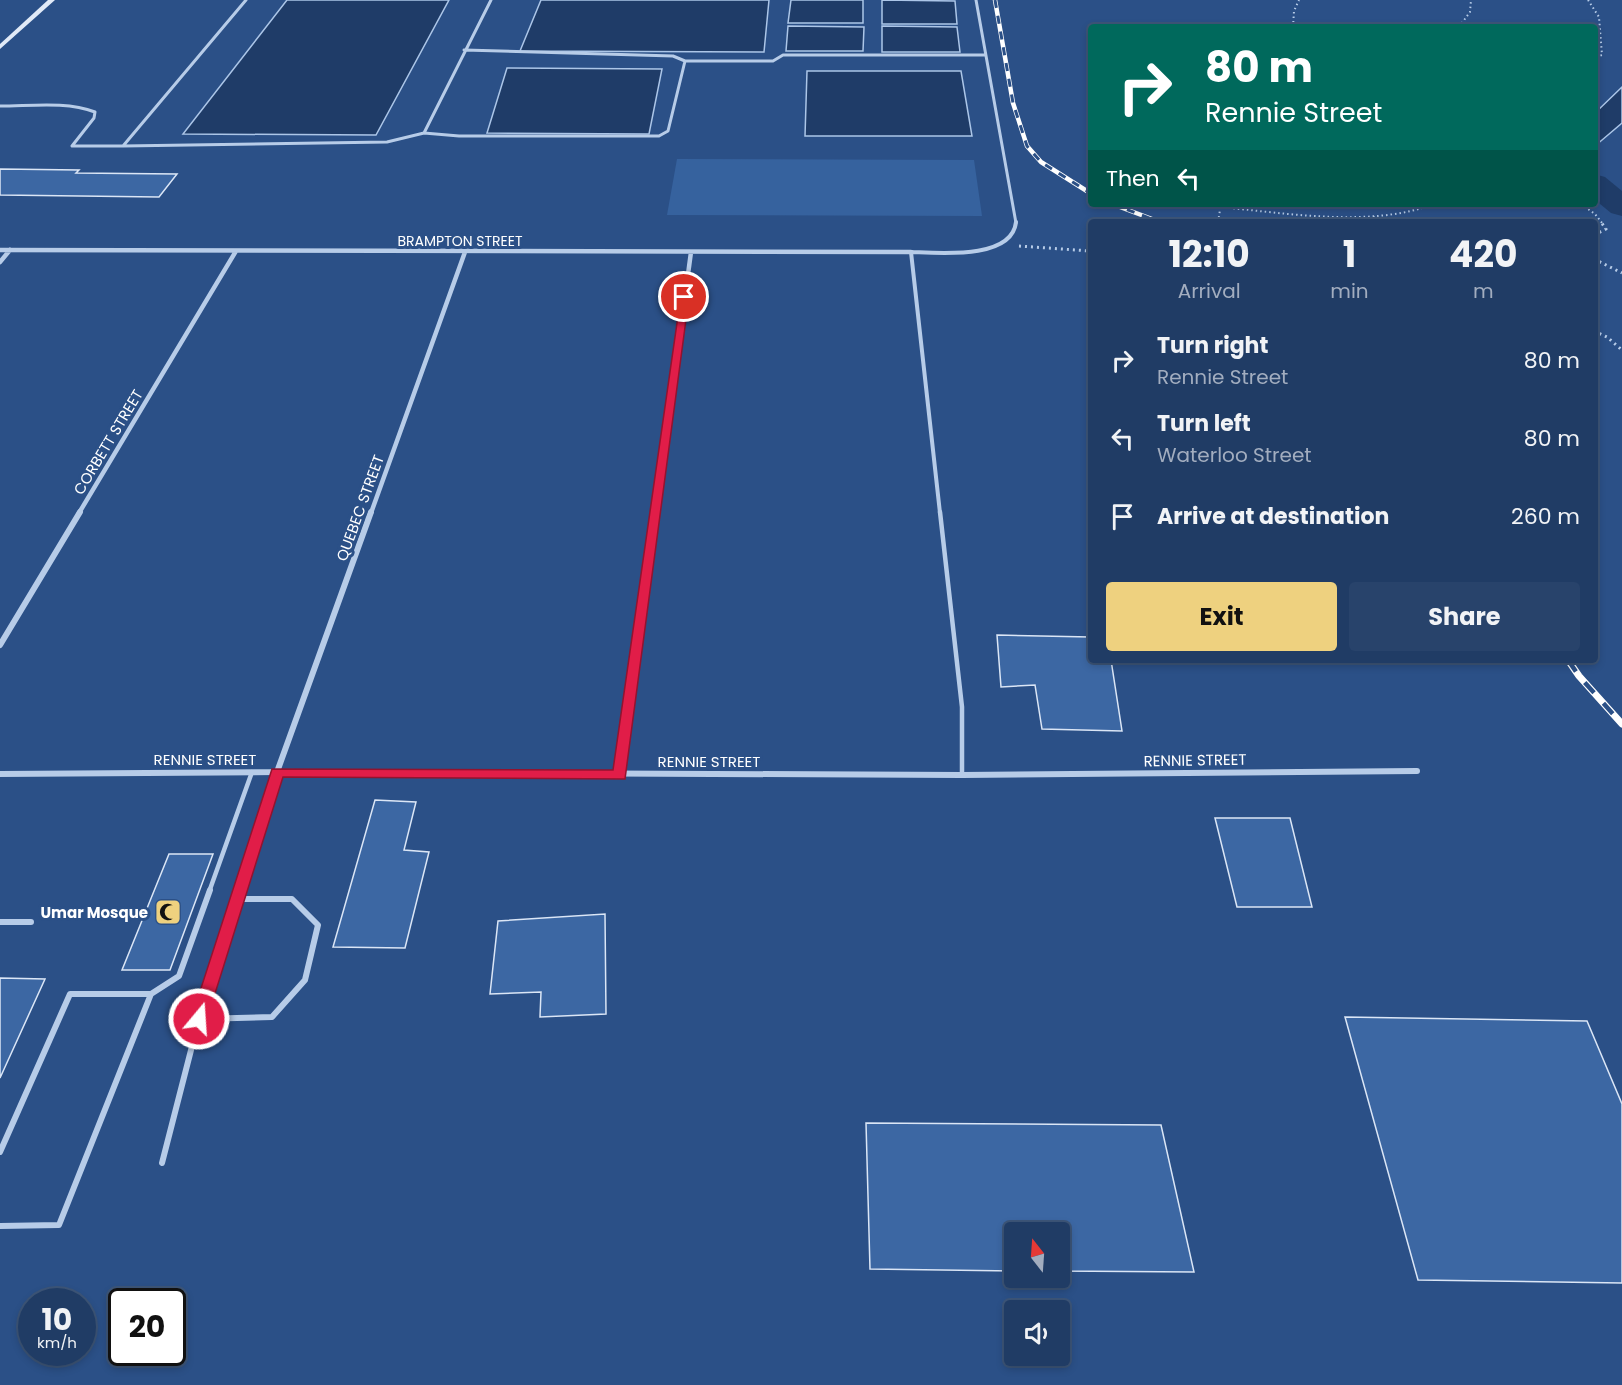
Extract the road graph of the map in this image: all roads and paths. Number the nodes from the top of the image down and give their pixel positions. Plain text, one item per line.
1 (52, 0) edge
2 (246, 0) edge
3 (491, 0) edge
4 (976, 0) edge
5 (1299, 0) edge
6 (1471, 0) edge
7 (1588, 0) edge
8 (1293, 24) edge
9 (1461, 24) edge
10 (0, 47) edge
11 (464, 50) junction
12 (984, 55) junction
13 (1598, 56) edge
14 (685, 61) junction
15 (0, 106) edge
16 (424, 132) junction
17 (123, 146) junction
18 (1231, 207) edge
19 (1430, 207) edge
20 (1585, 207) edge
21 (1374, 215) junction
22 (1373, 219) edge
23 (1598, 233) edge
24 (1001, 244) junction
25 (0, 250) edge
26 (10, 250) junction
27 (236, 251) junction
28 (1088, 251) edge
29 (465, 252) junction
30 (691, 252) junction
31 (911, 252) junction
32 (1598, 261) edge
33 (0, 262) edge
34 (1622, 273) edge
35 (1598, 333) edge
36 (1622, 350) edge
37 (0, 645) edge
38 (1417, 771) dead end
39 (252, 772) junction
40 (277, 772) junction
41 (0, 774) edge
42 (620, 775) junction
43 (962, 775) junction
44 (237, 899) junction
45 (0, 922) edge
46 (31, 922) dead end
47 (151, 994) junction
48 (199, 1019) junction
49 (0, 1152) edge
50 (162, 1163) dead end
51 (0, 1226) edge

1 - 10 main road
2 - 17 lane
3 - 11 lane
4 - 12 lane
5 - 8 path
6 - 9 path
7 - 13 path
11 - 14 lane
11 - 16 lane
12 - 14 lane
12 - 24 lane
14 - 16 lane
15 - 17 lane
16 - 17 lane
18 - 21 path
19 - 21 path
20 - 23 path
21 - 22 path
24 - 28 path
24 - 31 lane
25 - 26 street, BRAMPTON STREET
26 - 27 street, BRAMPTON STREET
26 - 33 street
27 - 29 street, BRAMPTON STREET
27 - 37 street, CORBETT STREET
29 - 30 street, BRAMPTON STREET
29 - 40 street, QUEBEC STREET
30 - 31 street, BRAMPTON STREET
30 - 42 street
31 - 43 lane
32 - 34 path
35 - 36 path
38 - 43 street, RENNIE STREET
39 - 40 street, RENNIE STREET
39 - 41 street, RENNIE STREET
39 - 47 lane
40 - 42 street, RENNIE STREET
40 - 44 lane
42 - 43 street, RENNIE STREET
44 - 48 lane
44 - 48 lane
45 - 46 lane
47 - 49 lane
47 - 51 lane
48 - 50 lane

